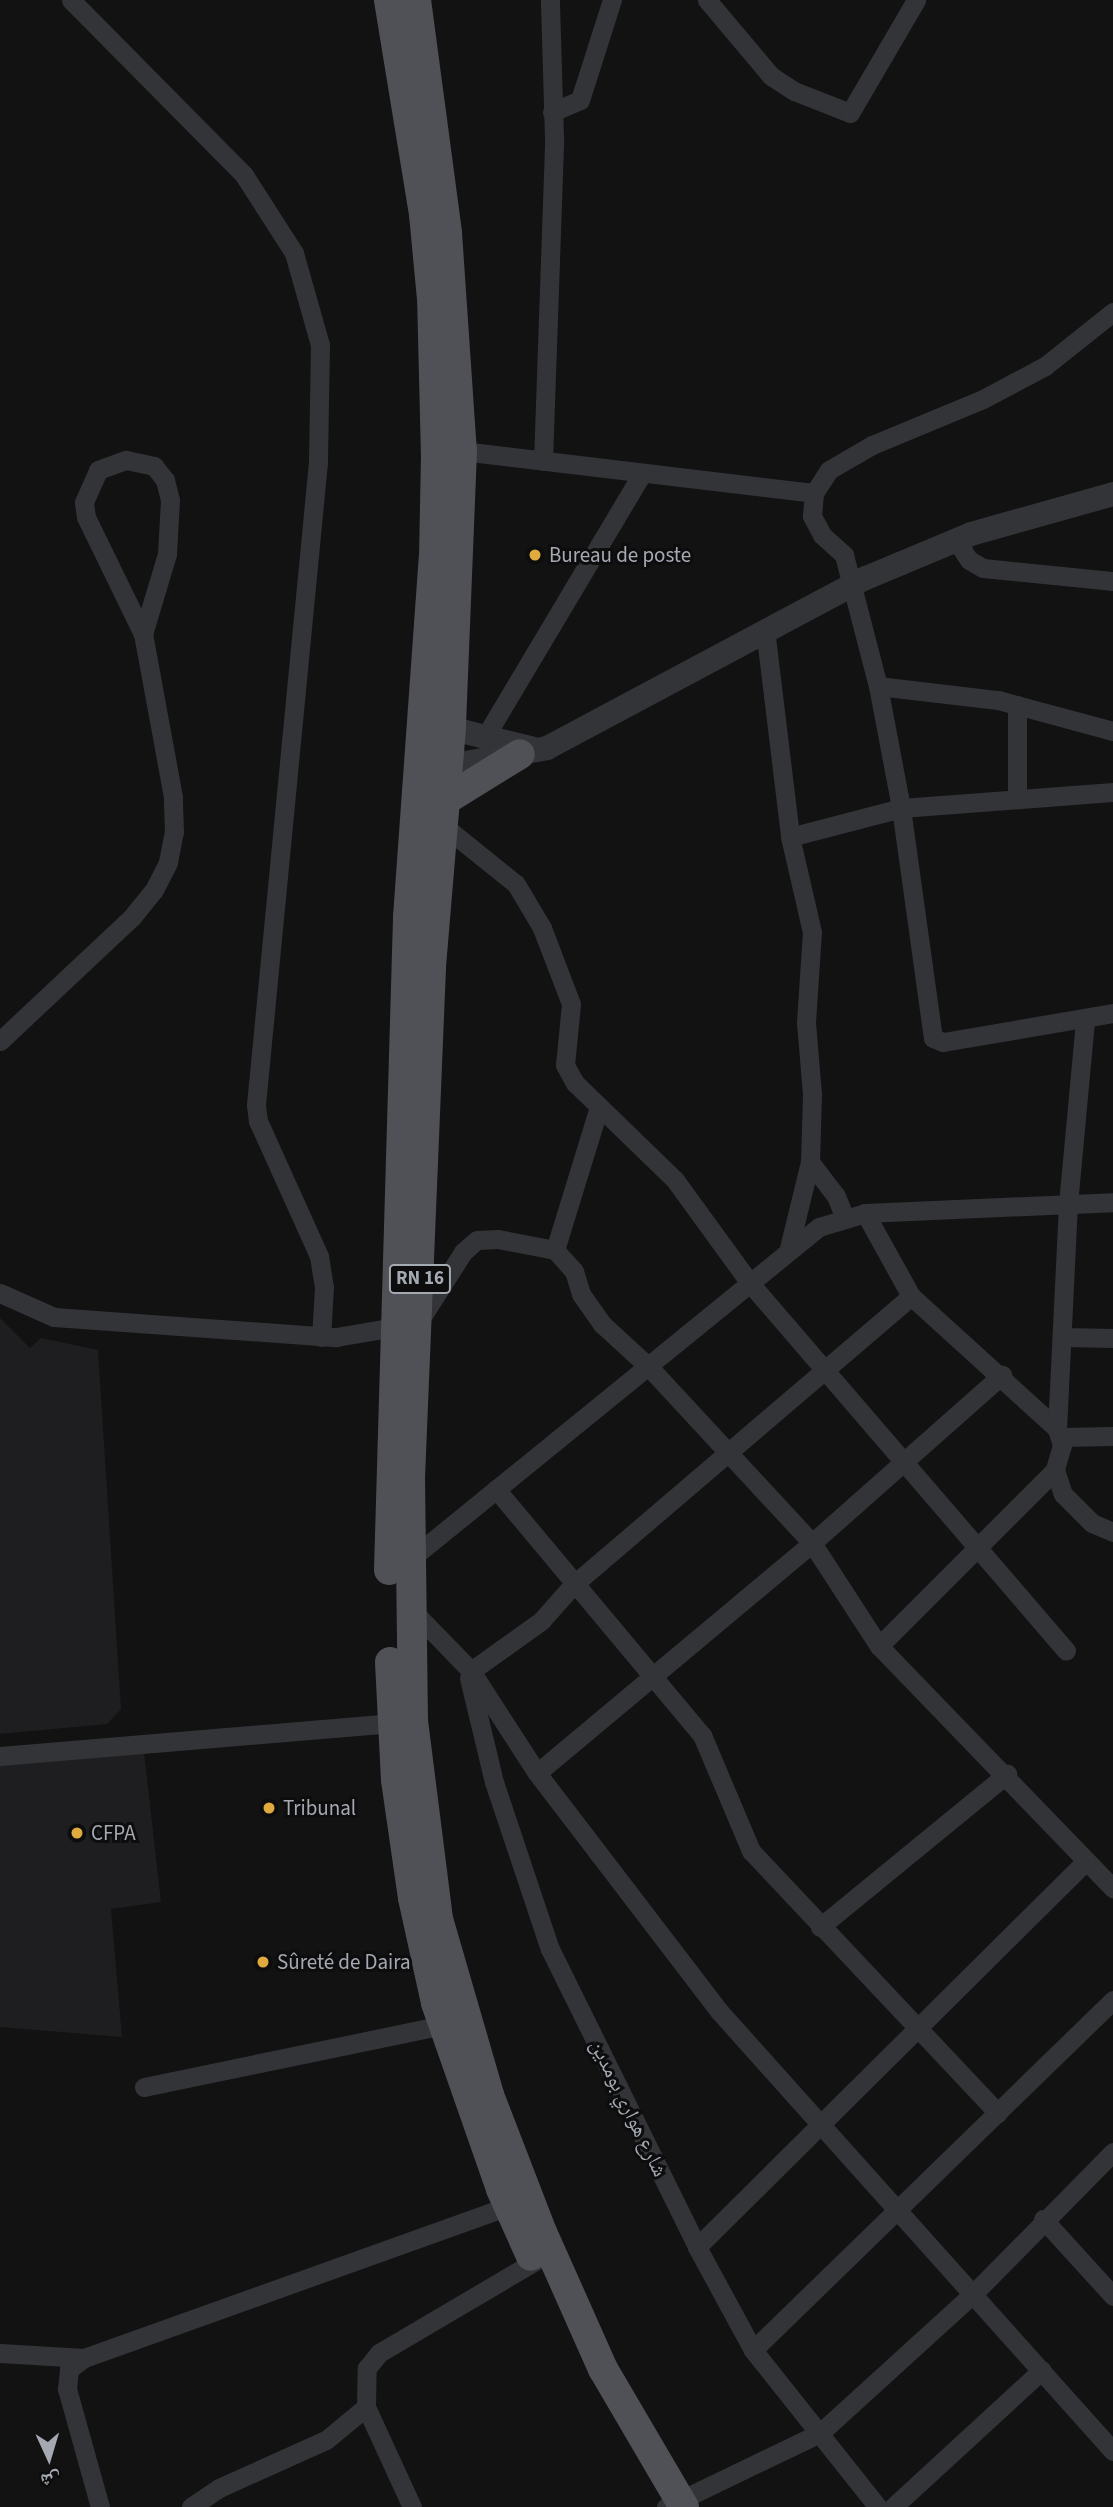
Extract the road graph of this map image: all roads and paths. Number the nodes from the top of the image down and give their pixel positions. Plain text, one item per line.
1 (71, 0) edge
2 (399, 0) edge
3 (550, 0) edge
4 (612, 0) edge
5 (707, 0) edge
6 (916, 0) edge
7 (552, 112) junction
8 (1113, 313) edge
9 (462, 452) junction
10 (544, 461) junction
11 (642, 474) junction
12 (814, 493) junction
13 (1113, 494) edge
14 (956, 540) junction
15 (1113, 581) edge
16 (850, 586) junction
17 (765, 629) junction
18 (143, 634) junction
19 (878, 685) junction
20 (1017, 705) junction
21 (421, 721) junction
22 (451, 729) junction
23 (1113, 731) edge
24 (485, 737) junction
25 (529, 752) junction
26 (432, 769) junction
27 (1113, 792) edge
28 (1017, 798) junction
29 (901, 808) junction
30 (442, 812) junction
31 (790, 837) junction
32 (1113, 1013) edge
33 (1085, 1020) junction
34 (0, 1041) edge
35 (599, 1107) junction
36 (810, 1162) junction
37 (1113, 1202) edge
38 (1069, 1204) junction
39 (865, 1213) junction
40 (844, 1216) junction
41 (789, 1248) junction
42 (555, 1250) junction
43 (748, 1282) junction
44 (0, 1293) edge
45 (911, 1296) junction
46 (406, 1324) junction
47 (321, 1337) junction
48 (1063, 1337) junction
49 (1113, 1338) edge
50 (649, 1367) junction
51 (825, 1374) junction
52 (1002, 1375) junction
53 (1059, 1433) junction
54 (1113, 1436) edge
55 (729, 1454) junction
56 (901, 1464) junction
57 (1055, 1470) junction
58 (496, 1489) junction
59 (1113, 1532) edge
60 (811, 1543) junction
61 (979, 1546) junction
62 (408, 1561) junction
63 (573, 1585) junction
64 (409, 1607) junction
65 (879, 1646) junction
66 (1066, 1650) dead end
67 (468, 1669) junction
68 (652, 1679) junction
69 (402, 1722) junction
70 (0, 1756) edge
71 (537, 1773) junction
72 (1007, 1774) junction
73 (1086, 1861) junction
74 (1113, 1888) edge
75 (821, 1927) junction
76 (1113, 2000) edge
77 (443, 2025) junction
78 (918, 2028) junction
79 (144, 2087) dead end
80 (998, 2113) junction
81 (818, 2123) junction
82 (1113, 2152) edge
83 (509, 2206) junction
84 (897, 2213) junction
85 (1043, 2220) junction
86 (697, 2248) junction
87 (542, 2257) junction
88 (974, 2293) junction
89 (1113, 2296) edge
90 (753, 2350) junction
91 (0, 2353) edge
92 (84, 2358) junction
93 (1042, 2370) junction
94 (366, 2407) junction
95 (820, 2433) junction
96 (1113, 2451) edge
97 (672, 2505) edge
98 (100, 2507) edge
99 (191, 2507) edge
100 (412, 2507) edge
101 (878, 2507) edge
102 (893, 2507) edge

1 - 47 street
2 - 9 main road, RN 16
2 - 21 main road, RN 16
3 - 7 street
4 - 7 street
5 - 6 street
7 - 10 street
8 - 12 street
9 - 10 street
9 - 22 main road, RN 16
10 - 11 street
11 - 12 street
11 - 24 street
12 - 16 street
13 - 14 street
14 - 15 street
14 - 16 street
16 - 17 street
16 - 19 street
17 - 25 street
17 - 31 street
18 - 18 street
18 - 34 street
19 - 20 street
19 - 29 street
20 - 23 street
20 - 28 street
21 - 22 street
21 - 26 main road, RN 16
22 - 24 street
22 - 26 main road, RN 16
24 - 25 street
25 - 26 street
25 - 30 main road
26 - 30 main road, RN 16
26 - 46 main road, RN 16
27 - 28 street
28 - 29 street
29 - 31 street
29 - 33 street
30 - 35 street
30 - 46 main road, RN 16
31 - 36 street
32 - 33 street
33 - 38 street
35 - 42 street
35 - 43 street
36 - 40 street
36 - 41 street
37 - 38 street
38 - 39 street
38 - 48 street
39 - 40 street
39 - 45 street
40 - 41 street
41 - 43 street
42 - 46 street
42 - 50 street
43 - 50 street
43 - 51 street
44 - 47 street
45 - 51 street
45 - 52 street
46 - 47 street
46 - 62 main road, RN 16
46 - 69 main road, RN 16
48 - 49 street
48 - 53 street
50 - 55 street
50 - 58 street
51 - 55 street
51 - 56 street
52 - 53 street
52 - 56 street
53 - 54 street
53 - 57 street
55 - 60 street
55 - 63 street
56 - 60 street
56 - 61 street
57 - 59 street
57 - 61 street
58 - 62 street
58 - 63 street
60 - 65 street
60 - 68 street
61 - 65 street
61 - 66 street
62 - 64 main road, RN 16
63 - 67 street
63 - 68 street
64 - 67 street
64 - 69 main road, RN 16
65 - 72 street
67 - 71 street
67 - 86 street, شارع هواري بومدين
68 - 71 street
68 - 75 street
69 - 70 street
69 - 77 main road, RN 16
69 - 87 main road, RN 16
71 - 81 street
72 - 73 street
72 - 75 street
73 - 74 street
73 - 78 street
75 - 78 street
76 - 80 street
77 - 79 street
77 - 83 main road, RN 16
78 - 80 street
78 - 81 street
80 - 84 street
81 - 84 street
81 - 86 street
82 - 85 street
83 - 87 main road, RN 16
83 - 92 street
84 - 88 street
84 - 90 street
85 - 88 street
85 - 89 street
86 - 90 street, شارع هواري بومدين
87 - 94 street
87 - 97 main road, RN 16
88 - 93 street
88 - 95 street
90 - 95 street, شارع هواري بومدين
91 - 92 street
92 - 98 street
93 - 96 street
93 - 102 street
94 - 99 street
94 - 100 street
95 - 97 street
95 - 101 street, شارع هواري بومدين

